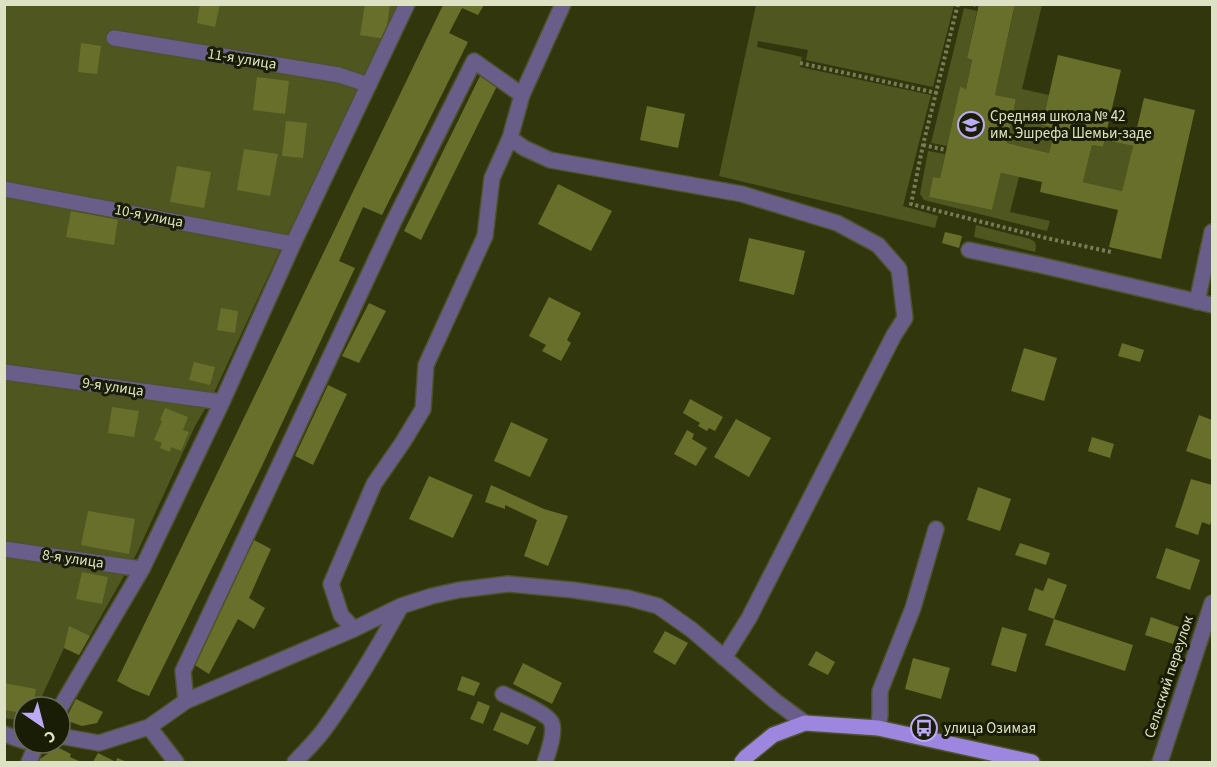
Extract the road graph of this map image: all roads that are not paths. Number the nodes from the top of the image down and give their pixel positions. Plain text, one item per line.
1 (407, 4) edge
2 (563, 4) edge
3 (114, 38) dead end
4 (369, 85) junction
5 (522, 95) junction
6 (510, 138) junction
7 (4, 189) edge
8 (1212, 232) edge
9 (293, 244) junction
10 (969, 250) dead end
11 (1197, 302) junction
12 (1212, 305) edge
13 (4, 372) edge
14 (222, 402) junction
15 (936, 530) dead end
16 (4, 549) edge
17 (142, 569) junction
18 (1212, 603) edge
19 (401, 606) junction
20 (354, 629) junction
21 (724, 658) junction
22 (503, 694) dead end
23 (68, 695) edge
24 (186, 701) junction
25 (805, 723) junction
26 (149, 727) junction
27 (878, 728) junction
28 (72, 738) edge
29 (973, 756) edge
30 (176, 762) edge
31 (295, 762) edge
32 (545, 762) edge
33 (742, 762) edge
34 (1032, 762) edge
35 (1160, 762) edge

1 - 4 street
2 - 5 street
3 - 4 street, 11-я улица
4 - 9 street
5 - 6 street
5 - 24 street
6 - 20 street
6 - 21 street
7 - 9 street, 10-я улица
8 - 11 street
9 - 14 street
10 - 11 street
11 - 12 street
13 - 14 street, 9-я улица
14 - 17 street
15 - 27 street
16 - 17 street, 8-я улица
17 - 23 street
18 - 35 street, Сельский переулок
19 - 20 street
19 - 21 street
19 - 31 street
20 - 24 street
21 - 25 street
22 - 32 street
24 - 26 street
25 - 27 main road
25 - 33 main road
26 - 28 street
26 - 30 street
27 - 29 main road
29 - 34 main road

